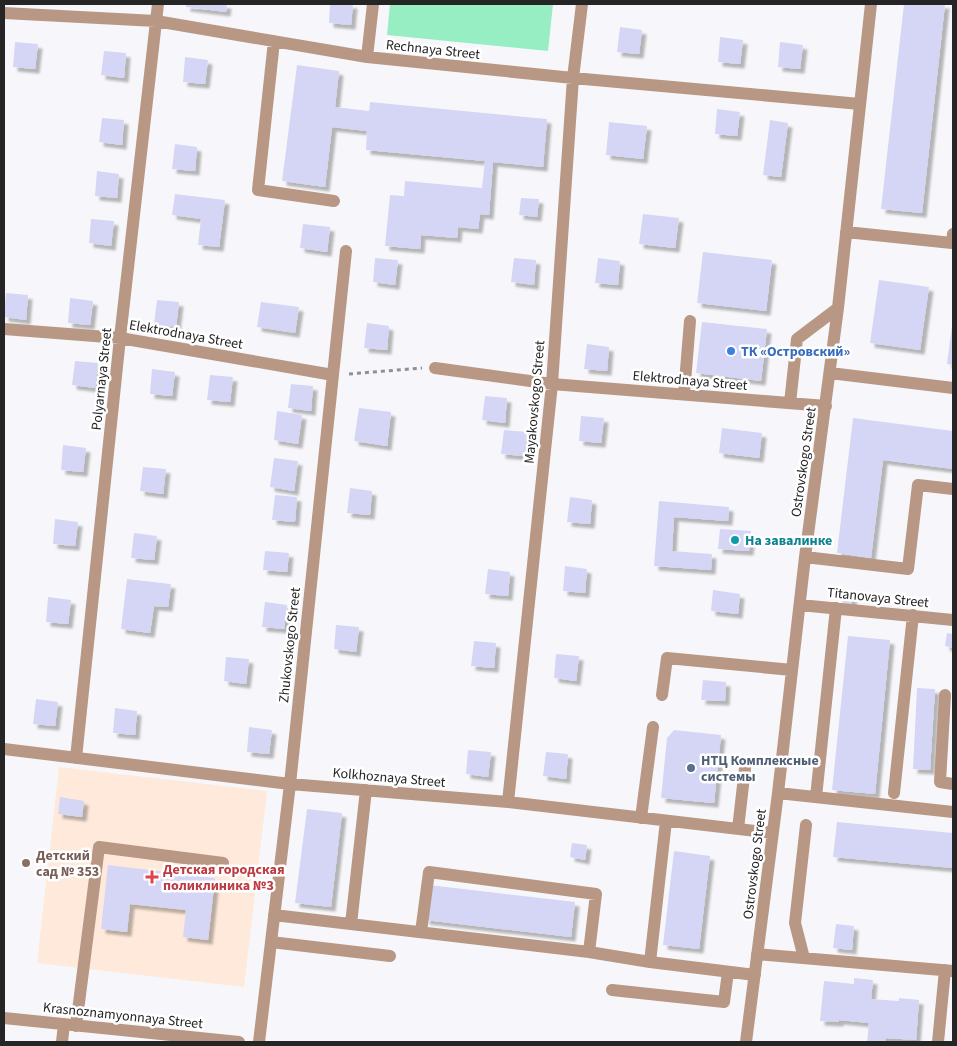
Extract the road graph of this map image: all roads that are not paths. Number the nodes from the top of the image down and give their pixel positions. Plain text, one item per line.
1 (158, 4) edge
2 (373, 4) edge
3 (582, 4) edge
4 (871, 4) edge
5 (4, 13) edge
6 (156, 21) junction
7 (274, 41) junction
8 (367, 57) junction
9 (573, 78) junction
10 (860, 104) junction
11 (334, 201) dead end
12 (846, 232) junction
13 (953, 234) edge
14 (346, 251) dead end
15 (838, 308) junction
16 (690, 321) dead end
17 (4, 329) edge
18 (120, 338) junction
19 (435, 368) road end
20 (830, 373) junction
21 (333, 375) junction
22 (552, 384) junction
23 (953, 388) edge
24 (684, 394) junction
25 (790, 403) junction
26 (826, 406) junction
27 (953, 489) edge
28 (805, 557) junction
29 (800, 605) junction
30 (836, 608) junction
31 (913, 616) junction
32 (953, 620) edge
33 (792, 670) junction
34 (662, 695) dead end
35 (945, 696) dead end
36 (653, 727) dead end
37 (4, 749) edge
38 (76, 758) junction
39 (745, 768) dead end
40 (290, 784) junction
41 (953, 784) edge
42 (366, 790) junction
43 (778, 793) junction
44 (894, 793) dead end
45 (816, 798) junction
46 (508, 802) junction
47 (953, 812) edge
48 (641, 818) junction
49 (666, 821) junction
50 (806, 825) dead end
51 (738, 829) junction
52 (772, 833) junction
53 (223, 863) dead end
54 (274, 915) junction
55 (351, 924) junction
56 (421, 932) junction
57 (271, 942) junction
58 (589, 952) junction
59 (757, 954) junction
60 (390, 956) dead end
61 (804, 958) junction
62 (650, 962) junction
63 (949, 971) edge
64 (728, 972) junction
65 (755, 975) junction
66 (612, 990) dead end
67 (4, 1018) edge
68 (70, 1025) junction
69 (170, 1039) edge
70 (62, 1042) edge
71 (239, 1042) edge
72 (259, 1042) edge
73 (746, 1042) edge
74 (938, 1042) edge

1 - 6 street, Polyarnaya Street
2 - 8 street
3 - 9 street, Mayakovskogo Street
4 - 10 street, Ostrovskogo Street
5 - 6 street, Rechnaya Street
6 - 7 street, Rechnaya Street
6 - 18 street, Polyarnaya Street
7 - 8 street, Rechnaya Street
7 - 11 street
8 - 9 street, Rechnaya Street
9 - 10 street, Rechnaya Street
9 - 22 street, Mayakovskogo Street
10 - 12 street, Ostrovskogo Street
12 - 13 street
12 - 15 street, Ostrovskogo Street
14 - 21 street, Zhukovskogo Street
15 - 20 street, Ostrovskogo Street
15 - 25 street
16 - 24 street
17 - 18 street, Elektrodnaya Street
18 - 21 street, Elektrodnaya Street
18 - 38 street, Polyarnaya Street
19 - 22 street, Elektrodnaya Street
20 - 23 street
20 - 26 street, Ostrovskogo Street
21 - 40 street, Zhukovskogo Street
22 - 24 street, Elektrodnaya Street
22 - 46 street, Mayakovskogo Street
24 - 25 street, Elektrodnaya Street
25 - 26 street, Elektrodnaya Street
26 - 28 street, Ostrovskogo Street
27 - 28 street
28 - 29 street, Ostrovskogo Street
29 - 30 street, Titanovaya Street
29 - 33 street, Ostrovskogo Street
30 - 31 street, Titanovaya Street
30 - 45 street
31 - 32 street, Titanovaya Street
31 - 44 street
33 - 34 street
33 - 43 street, Ostrovskogo Street
35 - 41 street
36 - 48 street
37 - 38 street, Kolkhoznaya Street
38 - 40 street, Kolkhoznaya Street
39 - 51 street
40 - 42 street, Kolkhoznaya Street
40 - 54 street, Zhukovskogo Street
42 - 46 street, Kolkhoznaya Street
42 - 55 street
43 - 45 street
43 - 52 street, Ostrovskogo Street
45 - 47 street
46 - 48 street, Kolkhoznaya Street
48 - 49 street, Kolkhoznaya Street
49 - 51 street, Kolkhoznaya Street
49 - 62 street
50 - 61 street
51 - 52 street, Kolkhoznaya Street
52 - 59 street, Ostrovskogo Street
53 - 68 street
54 - 55 street
54 - 57 street, Zhukovskogo Street
55 - 56 street
56 - 58 street
56 - 58 street
57 - 60 street
57 - 72 street, Zhukovskogo Street
58 - 62 street
59 - 61 street
59 - 65 street, Ostrovskogo Street
61 - 63 street
62 - 64 street
63 - 74 street
64 - 65 street
64 - 66 street
65 - 73 street, Ostrovskogo Street
67 - 68 street, Krasnoznamyonnaya Street
68 - 69 street, Krasnoznamyonnaya Street
68 - 70 street
69 - 71 street, Krasnoznamyonnaya Street

